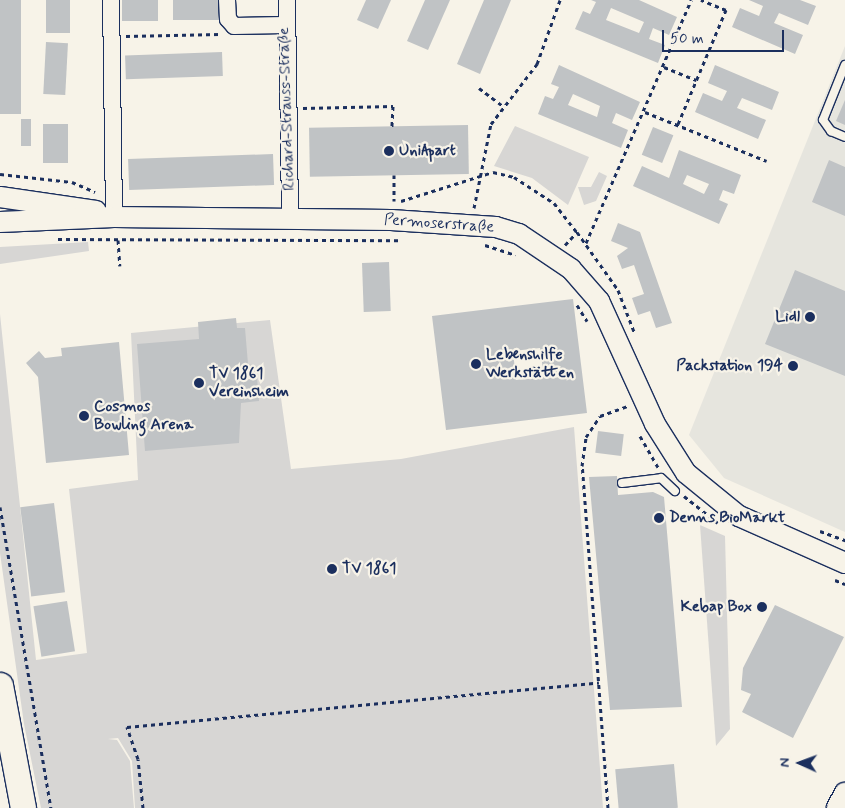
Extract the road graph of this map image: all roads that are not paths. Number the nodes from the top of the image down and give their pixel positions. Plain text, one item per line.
1 (111, 0) edge
2 (227, 0) edge
3 (287, 0) edge
4 (284, 25) junction
5 (845, 65) edge
6 (845, 137) edge
7 (0, 197) edge
8 (114, 217) junction
9 (290, 218) junction
10 (0, 222) edge
11 (622, 483) dead end
12 (676, 489) road end
13 (845, 563) edge
14 (0, 685) edge
15 (845, 794) edge
16 (23, 808) edge
17 (838, 808) edge

1 - 8 street
2 - 4 street
3 - 4 street, Richard-Strauss-Straße
4 - 9 street, Richard-Strauss-Straße
5 - 6 lane
7 - 8 street, Permoserstraße
8 - 9 street, Permoserstraße
8 - 10 street, Permoserstraße
9 - 13 street, Permoserstraße
11 - 12 lane
14 - 16 main road
15 - 17 main road

